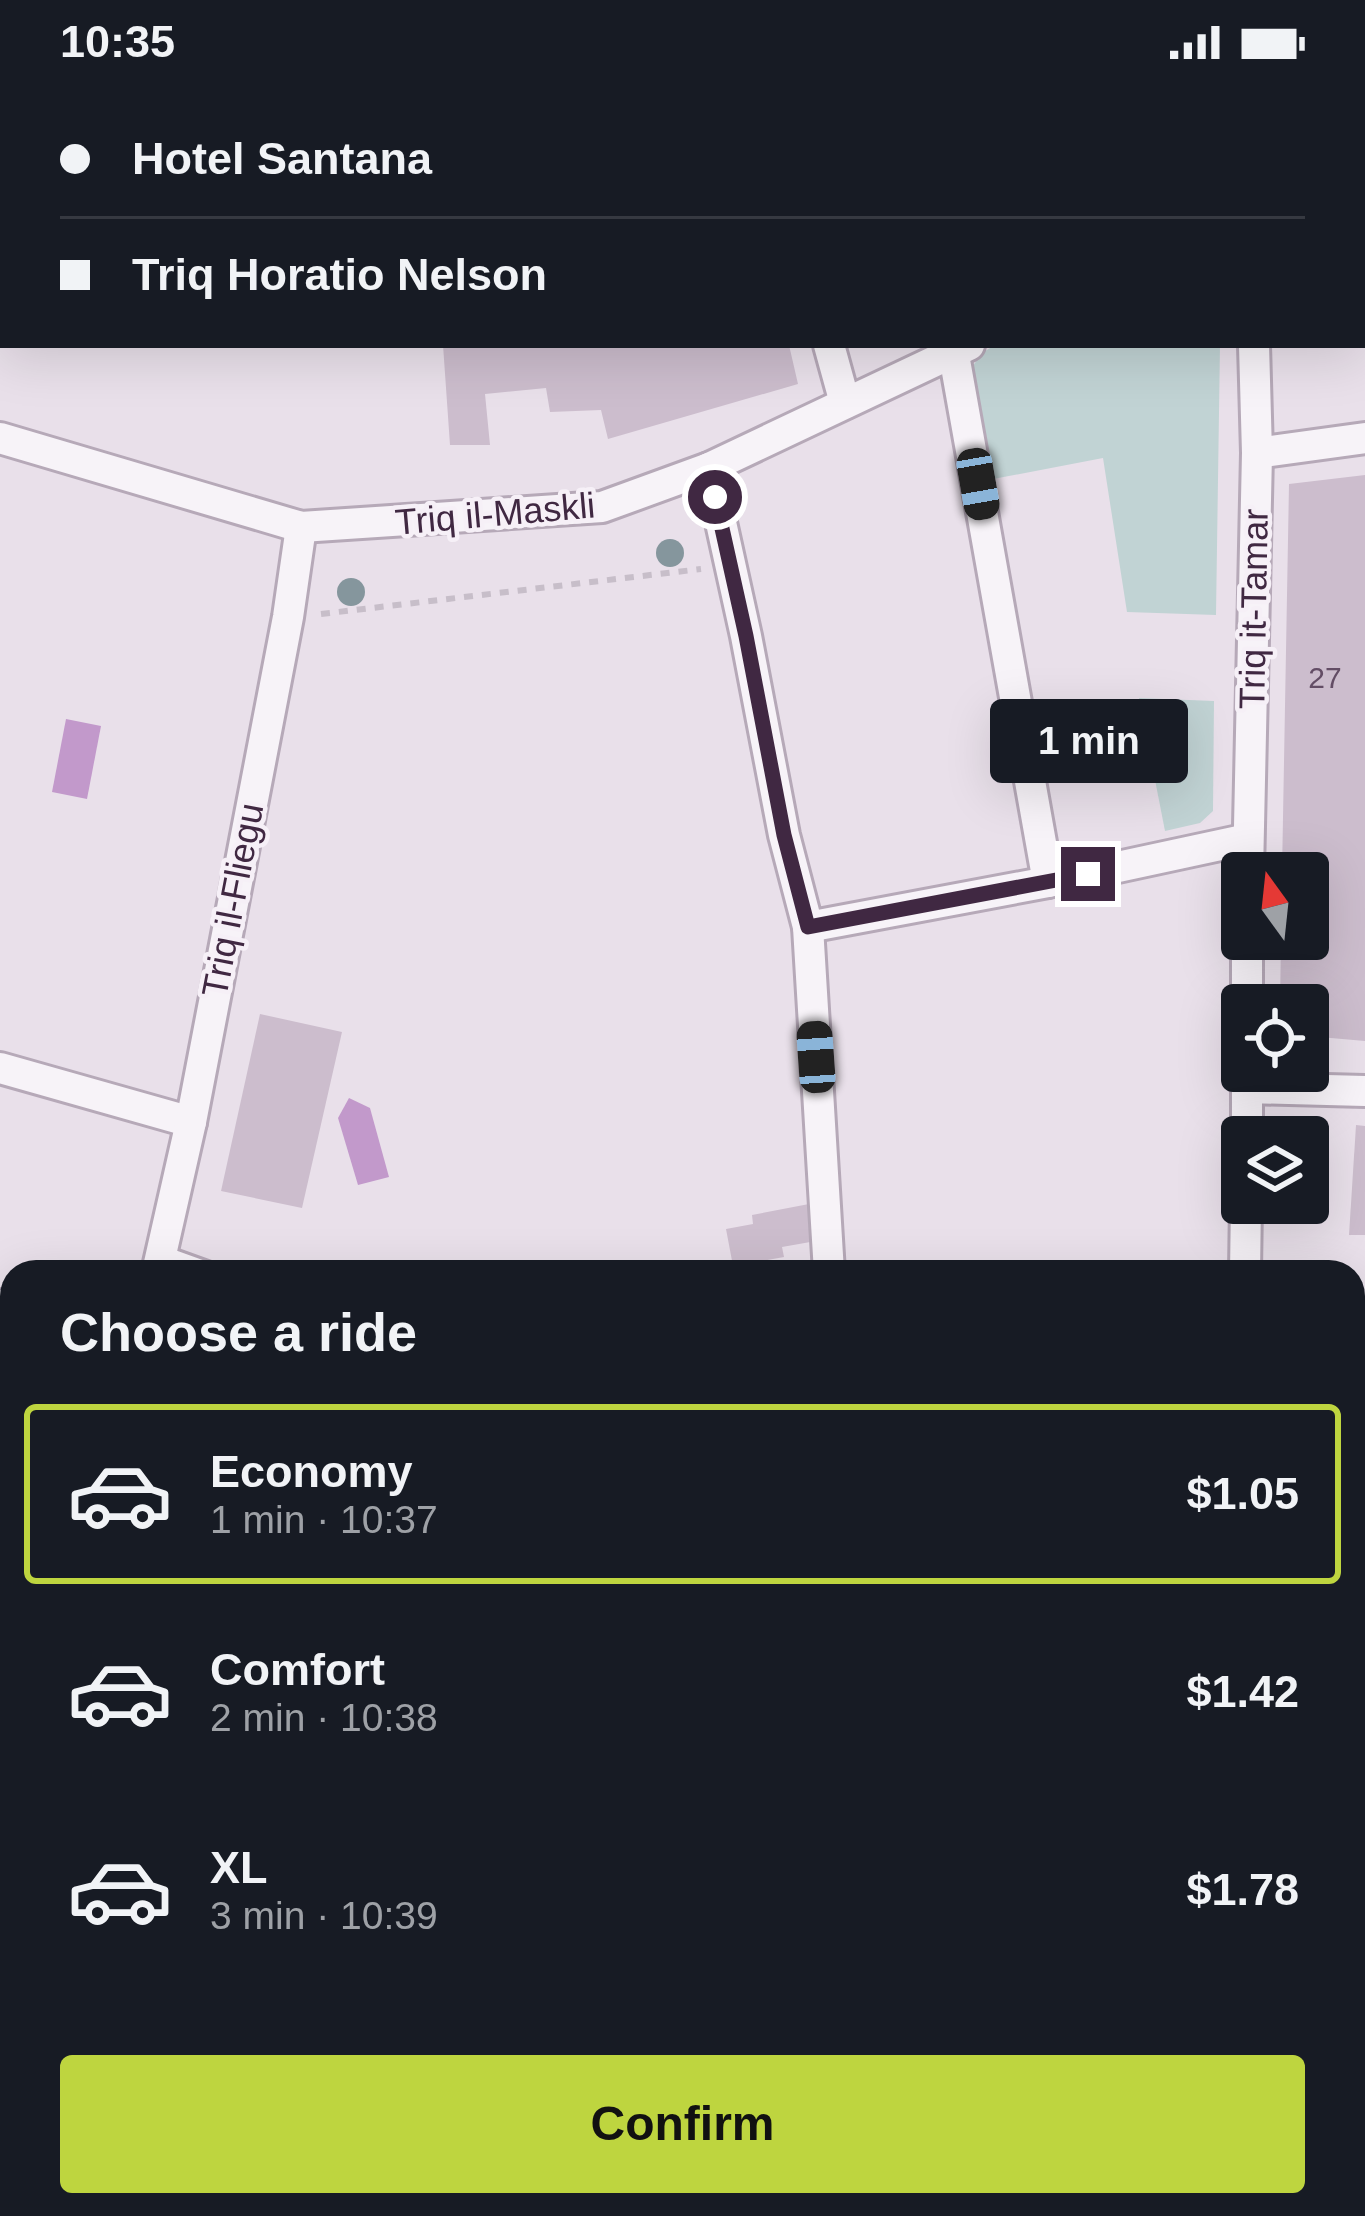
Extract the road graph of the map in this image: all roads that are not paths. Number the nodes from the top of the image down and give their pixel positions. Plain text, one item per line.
1 (830, 348) edge
2 (1253, 348) edge
3 (961, 350) edge
4 (845, 403) junction
5 (0, 438) edge
6 (1365, 438) edge
7 (1257, 453) junction
8 (709, 468) junction
9 (301, 527) junction
10 (1248, 839) junction
11 (1248, 852) edge
12 (1048, 883) junction
13 (808, 927) junction
14 (0, 1068) edge
15 (1329, 1087) edge
16 (1365, 1091) edge
17 (191, 1122) junction
18 (1246, 1224) edge
19 (162, 1260) edge
20 (829, 1260) edge
21 (1245, 1260) edge

1 - 4 street
2 - 7 street, Triq it-Tamar
3 - 4 street, Triq il-Maskli
3 - 12 street
4 - 8 street, Triq il-Maskli
5 - 9 street, Triq il-Maskli
6 - 7 street
7 - 10 street, Triq it-Tamar
8 - 9 street, Triq il-Maskli
8 - 13 street
9 - 17 street, Triq il-Fliegu
10 - 11 street, Triq it-Tamar
10 - 12 street
12 - 13 street
13 - 20 street
14 - 17 street
15 - 16 street
17 - 19 street, Triq il-Fliegu
18 - 21 street

